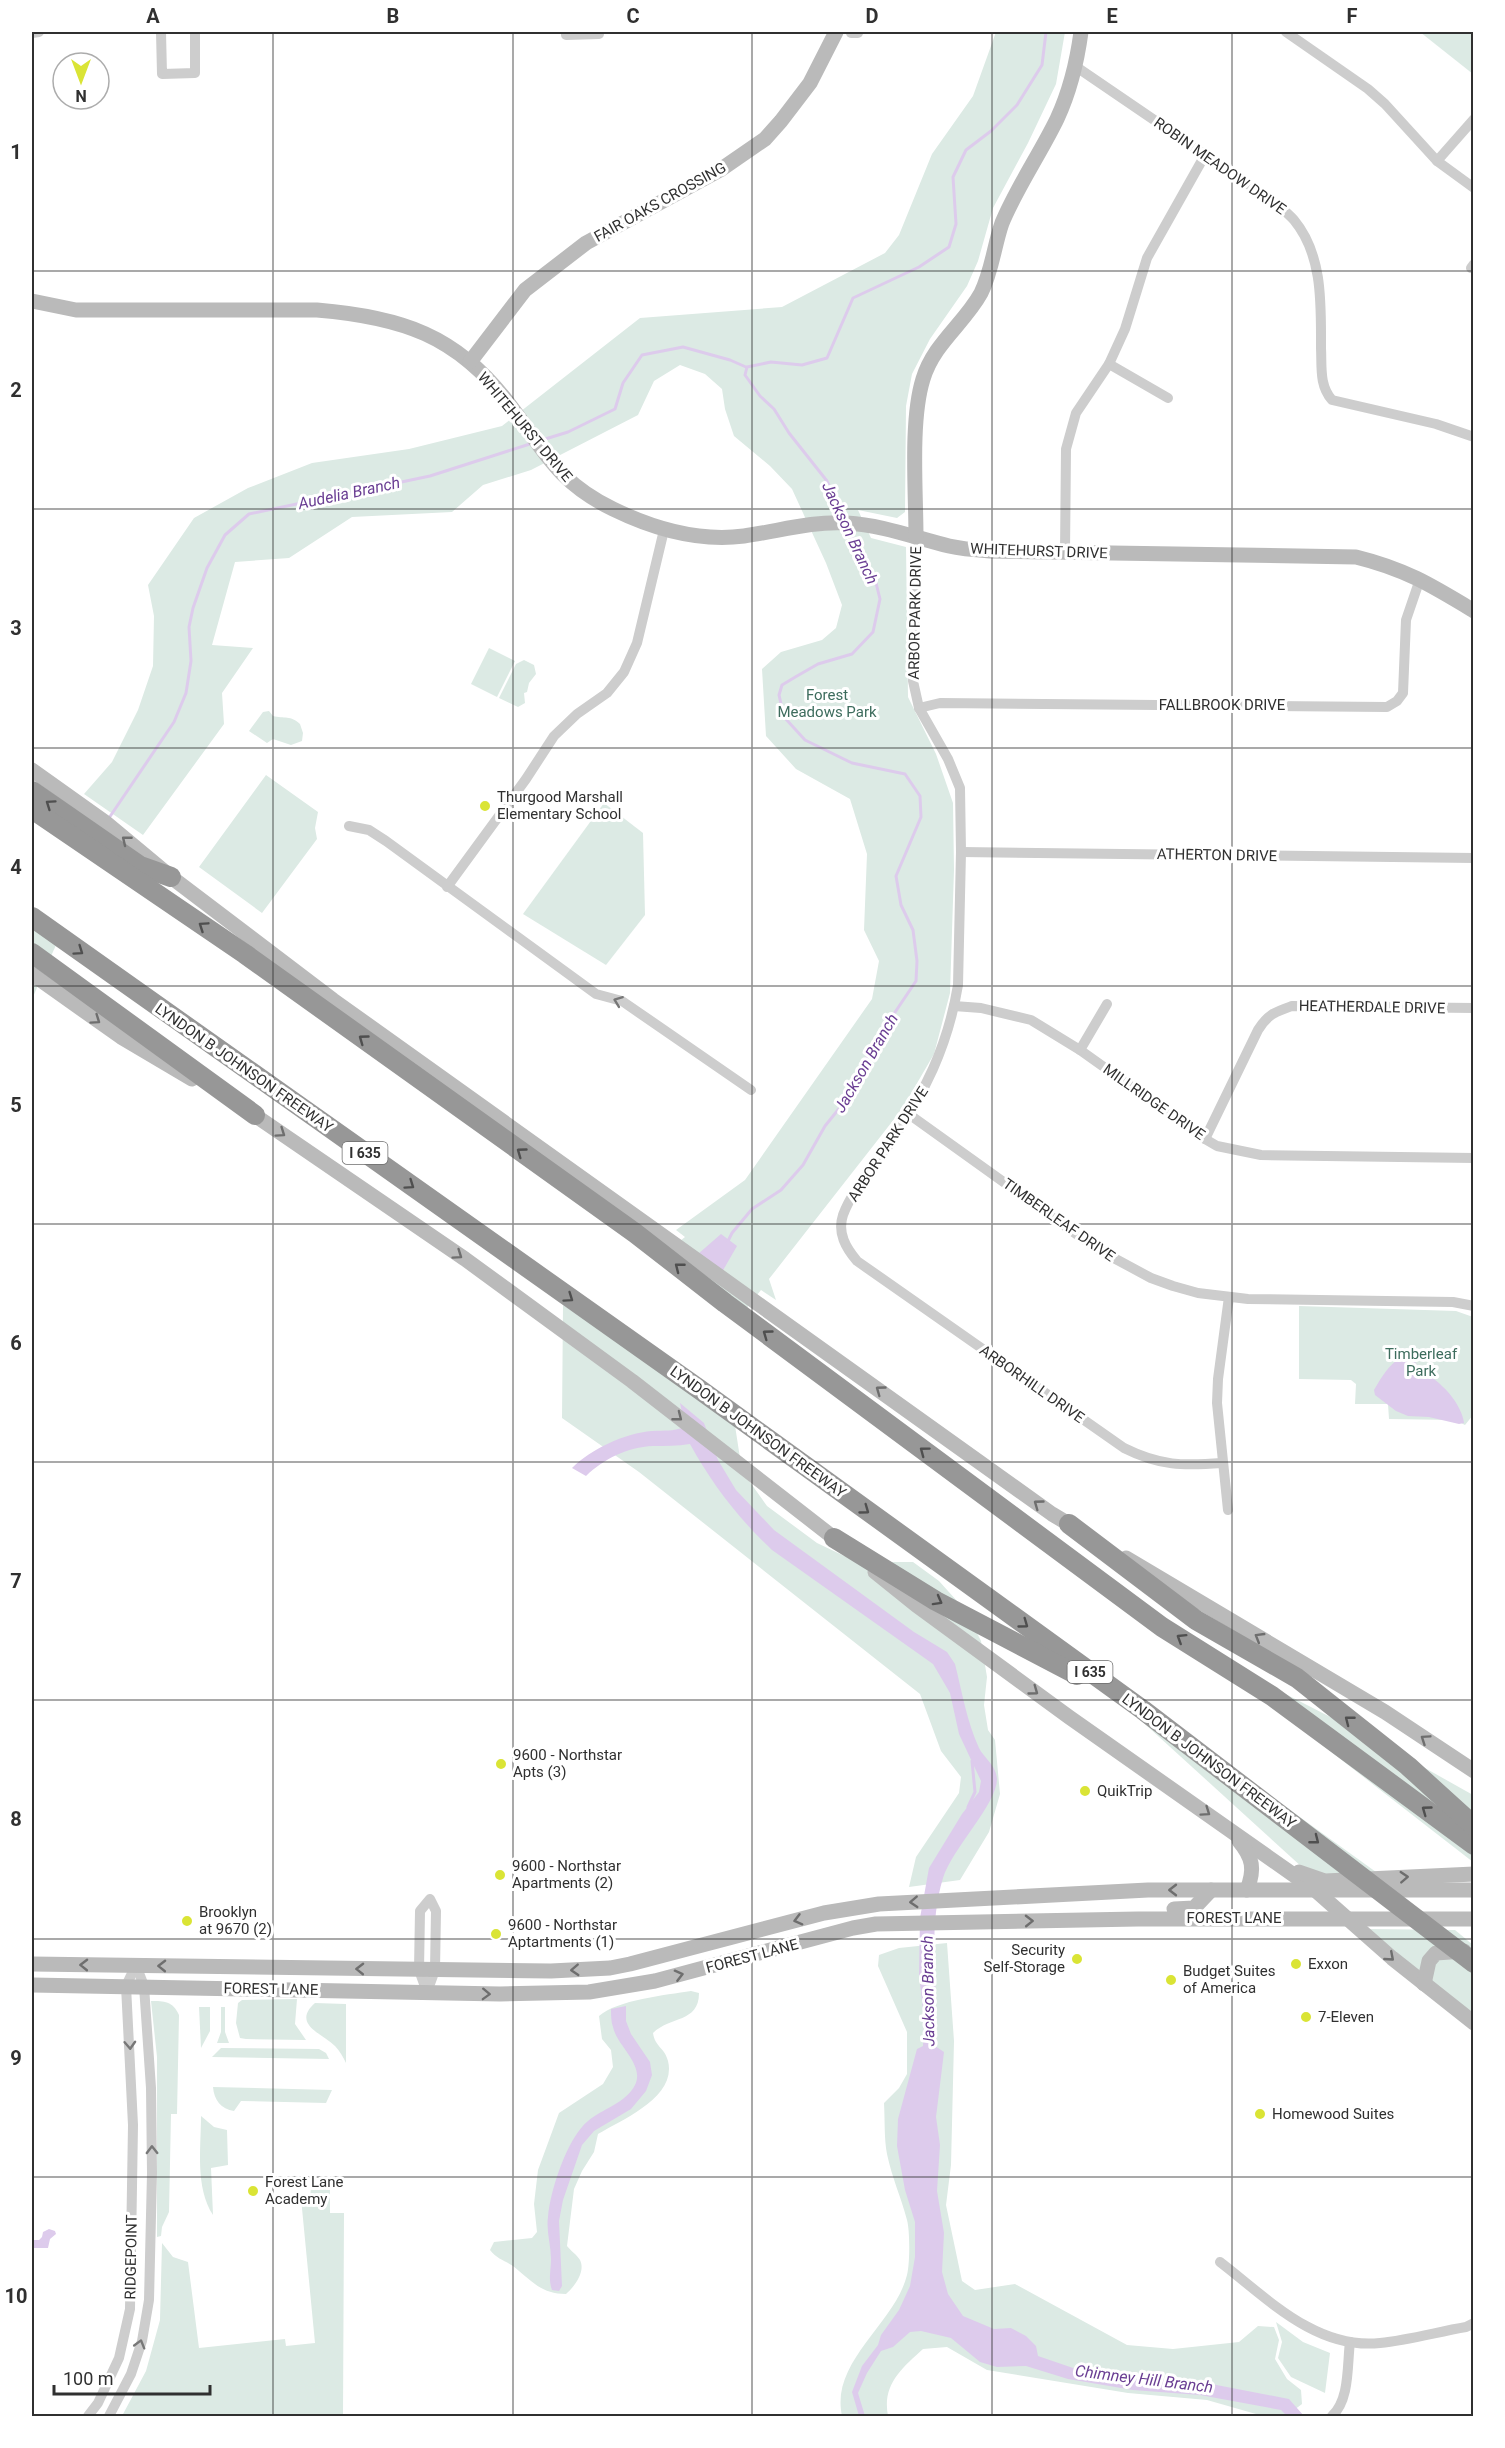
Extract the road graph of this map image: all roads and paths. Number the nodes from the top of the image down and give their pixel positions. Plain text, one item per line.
1 (39, 32) edge
2 (161, 32) edge
3 (195, 32) edge
4 (566, 32) edge
5 (599, 32) edge
6 (1081, 32) edge
7 (1286, 32) edge
8 (32, 33) edge
9 (848, 33) edge
10 (1075, 66) junction
11 (1473, 119) edge
12 (1205, 155) junction
13 (1437, 161) junction
14 (1473, 188) edge
15 (32, 301) edge
16 (470, 362) junction
17 (1109, 364) junction
18 (1168, 398) dead end
19 (1473, 437) edge
20 (664, 530) junction
21 (916, 537) junction
22 (1065, 553) junction
23 (1420, 579) junction
24 (1473, 611) edge
25 (919, 708) junction
26 (32, 770) edge
27 (32, 791) edge
28 (32, 809) edge
29 (349, 826) dead end
30 (961, 852) junction
31 (1473, 858) edge
32 (171, 877) junction
33 (447, 887) junction
34 (32, 917) edge
35 (32, 953) edge
36 (32, 974) edge
37 (1107, 1004) dead end
38 (954, 1006) junction
39 (1473, 1008) edge
40 (1080, 1050) junction
41 (751, 1090) dead end
42 (255, 1115) junction
43 (910, 1115) junction
44 (1205, 1140) junction
45 (1473, 1158) edge
46 (857, 1261) joint
47 (1228, 1297) junction
48 (1473, 1306) edge
49 (1222, 1463) junction
50 (1228, 1510) dead end
51 (1070, 1524) junction
52 (834, 1538) junction
53 (1143, 1710) junction
54 (1473, 1772) edge
55 (1473, 1826) edge
56 (1227, 1827) junction
57 (1473, 1845) edge
58 (1473, 1874) edge
59 (1320, 1885) junction
60 (1212, 1890) junction
61 (1247, 1890) junction
62 (1473, 1890) edge
63 (1347, 1918) junction
64 (1138, 1919) junction
65 (1473, 1919) edge
66 (705, 1945) junction
67 (1473, 1950) edge
68 (1473, 1963) edge
69 (32, 1964) edge
70 (136, 1965) junction
71 (710, 1967) junction
72 (310, 1968) junction
73 (419, 1970) junction
74 (435, 1970) junction
75 (32, 1984) edge
76 (1424, 1984) junction
77 (126, 1986) junction
78 (144, 1986) junction
79 (225, 1989) junction
80 (427, 1992) junction
81 (1473, 2023) edge
82 (132, 2088) junction
83 (151, 2088) junction
84 (131, 2245) junction
85 (150, 2246) junction
86 (1220, 2262) dead end
87 (1473, 2323) edge
88 (1350, 2342) junction
89 (88, 2416) edge
90 (109, 2416) edge
91 (1332, 2416) edge

1 - 8 street
2 - 3 street
4 - 5 street
6 - 10 main road, ARBOR PARK DRIVE
7 - 13 street
9 - 16 main road, FAIR OAKS CROSSING
10 - 12 street, ROBIN MEADOW DRIVE
10 - 21 main road, ARBOR PARK DRIVE
11 - 13 street
12 - 17 street
12 - 19 street, ROBIN MEADOW DRIVE
13 - 14 street
15 - 16 main road, WHITEHURST DRIVE
16 - 20 main road, WHITEHURST DRIVE
17 - 18 street
17 - 22 street
20 - 21 main road, WHITEHURST DRIVE
20 - 33 street
21 - 22 main road, WHITEHURST DRIVE
21 - 25 street, ARBOR PARK DRIVE
22 - 23 main road, WHITEHURST DRIVE
23 - 24 main road, WHITEHURST DRIVE
23 - 25 street, FALLBROOK DRIVE
25 - 30 street, ARBOR PARK DRIVE
32 -> 26 main road
32 -> 27 highway
57 -> 28 highway
29 - 33 street
30 - 31 street, ATHERTON DRIVE
30 - 38 street, ARBOR PARK DRIVE
51 -> 32 main road
41 -> 33 street
34 -> 53 highway, LYNDON B JOHNSON FREEWAY / I 635
35 - 42 highway
36 -> 42 main road
37 - 40 street
38 - 40 street, MILLRIDGE DRIVE
38 - 43 street, ARBOR PARK DRIVE
39 - 44 street, HEATHERDALE DRIVE
40 - 44 street, MILLRIDGE DRIVE
42 -> 52 main road
43 - 46 street, ARBOR PARK DRIVE
43 - 47 street, TIMBERLEAF DRIVE
44 - 45 street, MILLRIDGE DRIVE
46 - 49 street, ARBORHILL DRIVE
47 - 48 street, TIMBERLEAF DRIVE
47 - 49 street
49 - 50 street
54 -> 51 main road
55 -> 51 highway
52 -> 53 highway
52 -> 56 main road
53 -> 68 highway, LYNDON B JOHNSON FREEWAY / I 635
56 - 59 main road
56 - 61 main road
59 -> 58 main road
59 - 61 main road, FOREST LANE
59 - 62 main road, FOREST LANE
59 - 63 main road
60 - 61 main road, FOREST LANE
60 - 64 main road
60 -> 66 main road, FOREST LANE
63 - 64 main road, FOREST LANE
63 - 65 main road, FOREST LANE
63 -> 76 main road
71 -> 64 main road, FOREST LANE
66 - 71 main road
66 -> 74 main road, FOREST LANE
67 - 76 main road
70 -> 69 main road, FOREST LANE
72 -> 70 main road, FOREST LANE
70 - 77 street, RIDGEPOINT
70 - 78 street, RIDGEPOINT
80 -> 71 main road, FOREST LANE
73 -> 72 main road, FOREST LANE
72 - 79 main road
73 - 74 main road, FOREST LANE
73 - 74 street
73 - 80 street
74 - 80 street
75 - 77 main road, FOREST LANE
76 - 81 main road
77 - 78 main road, FOREST LANE
77 -> 82 street, RIDGEPOINT
78 - 79 main road, FOREST LANE
78 - 83 street, RIDGEPOINT
79 - 80 main road, FOREST LANE
82 - 83 street
82 - 84 street, RIDGEPOINT
85 -> 83 street, RIDGEPOINT
84 - 85 street
84 - 89 street, RIDGEPOINT
90 -> 85 street, RIDGEPOINT
86 - 88 street
87 - 88 street
88 - 91 street

